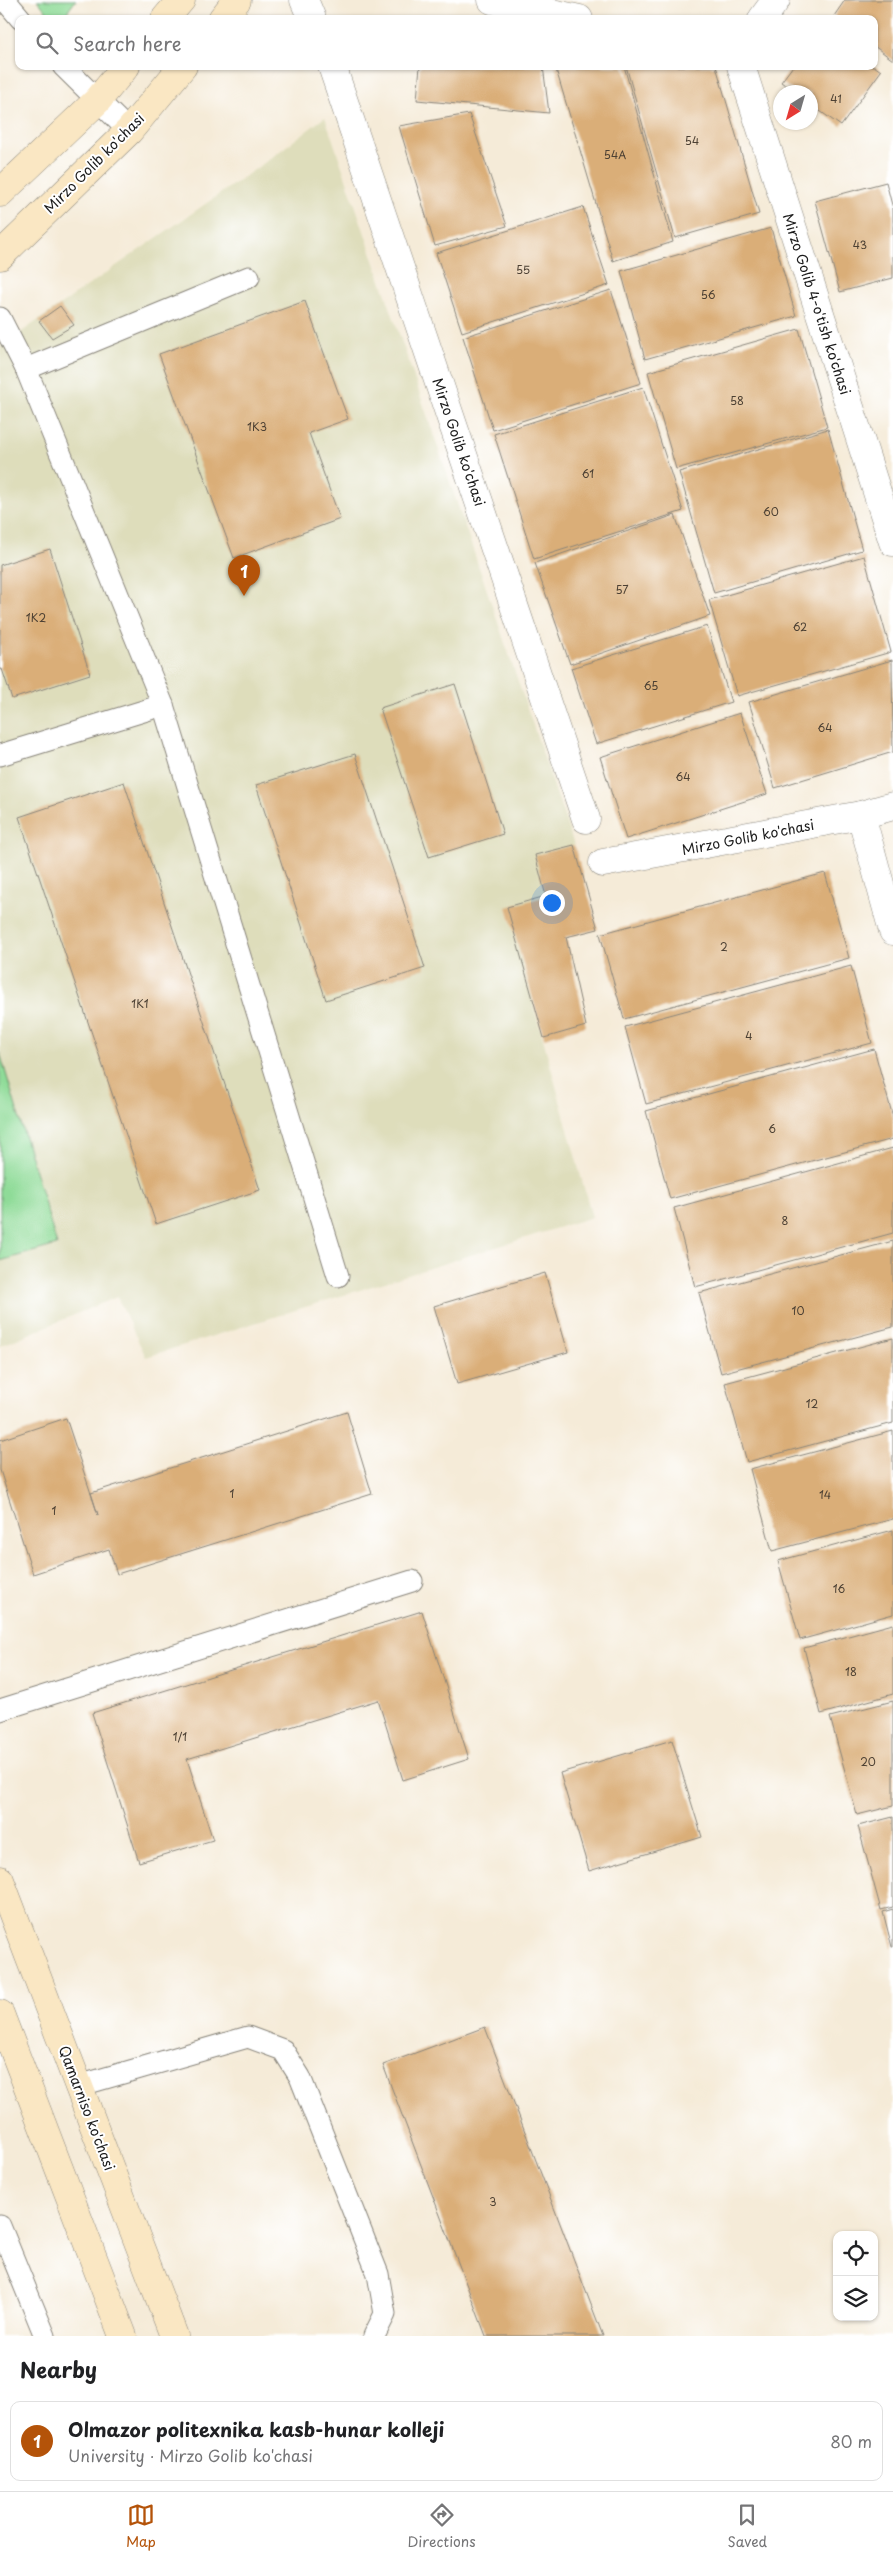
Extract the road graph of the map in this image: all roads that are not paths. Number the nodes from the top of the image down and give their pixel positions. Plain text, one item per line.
1 (5, 0) edge
2 (181, 0) edge
3 (237, 0) edge
4 (304, 0) edge
5 (492, 0) edge
6 (776, 0) edge
7 (18, 15) edge
8 (168, 15) edge
9 (225, 15) edge
10 (310, 15) edge
11 (560, 15) edge
12 (765, 15) edge
13 (68, 70) edge
14 (123, 70) edge
15 (179, 70) edge
16 (333, 70) edge
17 (742, 70) edge
18 (97, 101) junction
19 (129, 131) junction
20 (0, 193) edge
21 (0, 256) edge
22 (250, 277) dead end
23 (0, 318) edge
24 (26, 370) junction
25 (891, 527) edge
26 (162, 705) junction
27 (0, 755) edge
28 (893, 806) edge
29 (861, 815) junction
30 (586, 819) dead end
31 (603, 863) dead end
32 (893, 932) edge
33 (338, 1276) dead end
34 (412, 1581) dead end
35 (0, 1710) edge
36 (0, 1880) edge
37 (0, 2014) edge
38 (78, 2086) junction
39 (0, 2226) edge
40 (45, 2336) edge
41 (123, 2336) edge
42 (174, 2336) edge
43 (374, 2336) edge

1 - 7 lane
2 - 8 main road
3 - 9 main road
4 - 10 street
5 - 11 street
6 - 12 street
13 - 18 lane
14 - 18 main road
15 - 19 main road, Mirzo Golib ko'chasi
16 - 30 street, Mirzo Golib ko'chasi
17 - 25 street, Mirzo Golib 4-o'tish ko'chasi
18 - 19 lane
18 - 20 main road
19 - 21 main road, Mirzo Golib ko'chasi
22 - 24 lane
23 - 24 lane
24 - 26 lane
26 - 27 lane
26 - 33 lane
28 - 29 street, Mirzo Golib ko'chasi
29 - 31 street, Mirzo Golib ko'chasi
29 - 32 street
34 - 35 lane
36 - 38 main road, Qamarniso ko'chasi
37 - 41 main road
38 - 42 main road, Qamarniso ko'chasi
38 - 43 lane
39 - 40 lane

